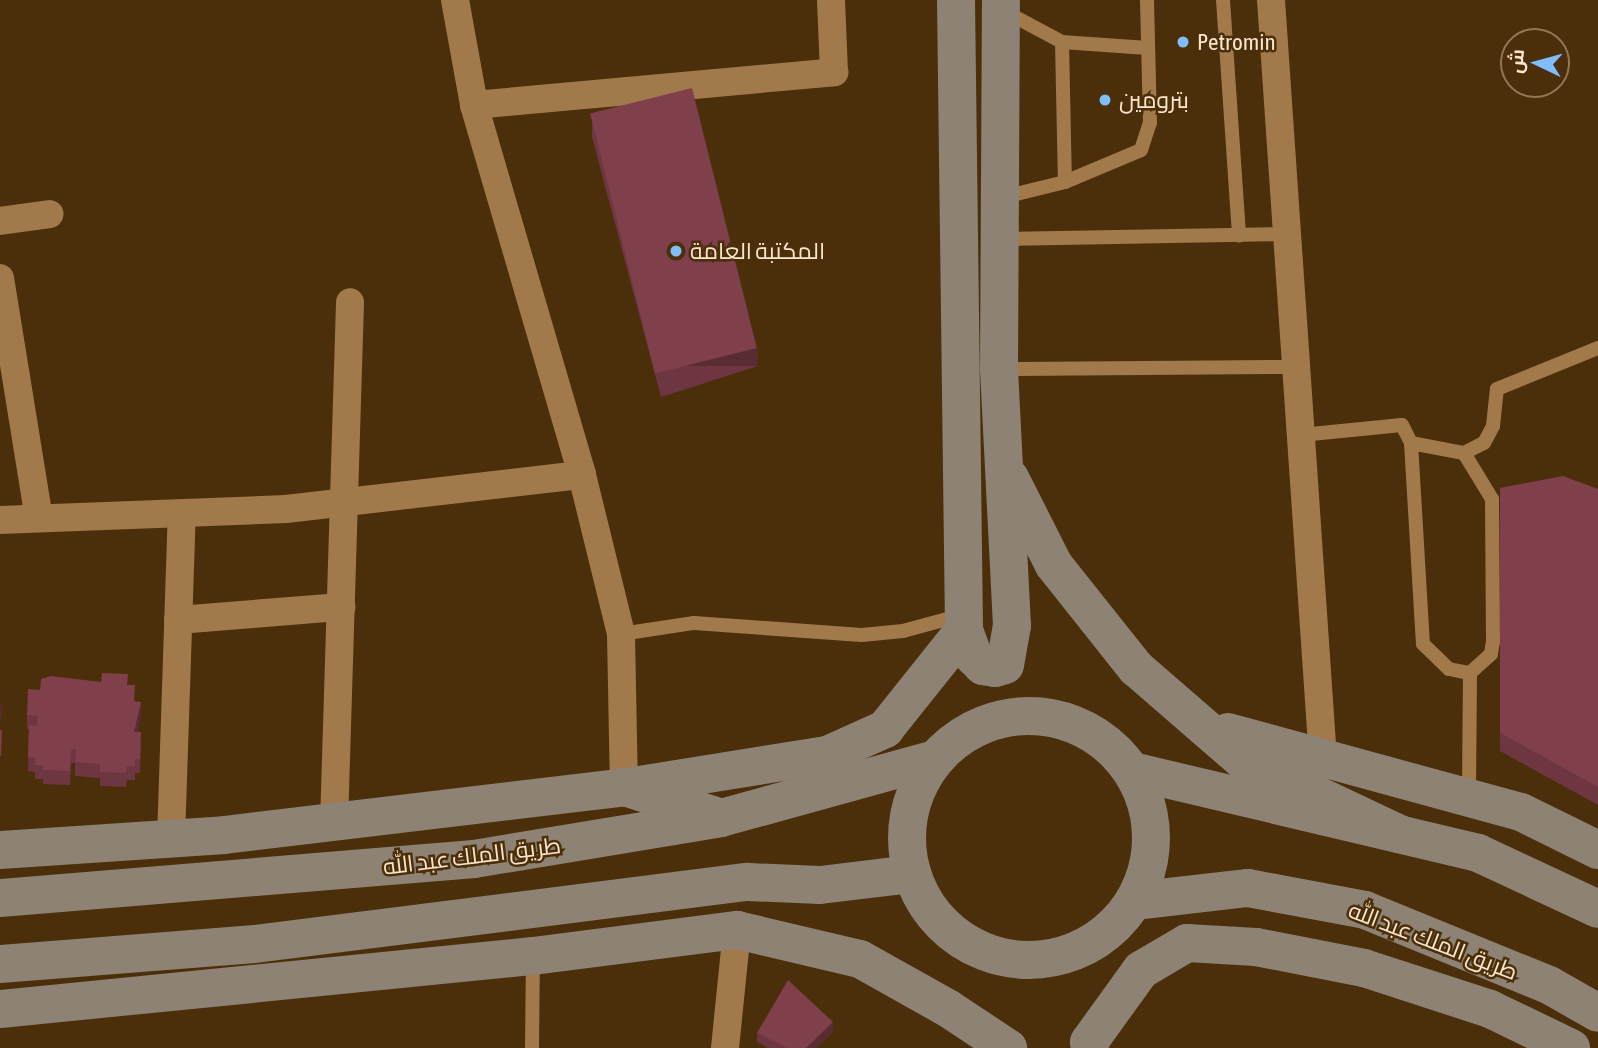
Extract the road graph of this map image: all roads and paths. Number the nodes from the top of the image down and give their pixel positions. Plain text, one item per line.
1 (455, 0) edge
2 (831, 0) edge
3 (956, 0) edge
4 (1147, 0) edge
5 (1223, 0) edge
6 (1271, 0) edge
7 (1001, 5) edge
8 (1062, 42) junction
9 (1148, 48) junction
10 (474, 105) junction
11 (1065, 182) junction
12 (999, 198) junction
13 (50, 214) dead end
14 (0, 221) edge
15 (1287, 234) junction
16 (1239, 235) junction
17 (999, 239) junction
18 (0, 278) edge
19 (350, 302) dead end
20 (1598, 348) edge
21 (6, 351) edge
22 (1296, 367) junction
23 (999, 369) junction
24 (1301, 435) junction
25 (1411, 443) junction
26 (1464, 453) junction
27 (1004, 467) junction
28 (582, 475) junction
29 (344, 502) junction
30 (182, 513) junction
31 (39, 518) junction
32 (0, 520) edge
33 (341, 607) junction
34 (178, 620) junction
35 (964, 622) junction
36 (621, 634) junction
37 (1470, 673) junction
38 (1199, 723) junction
39 (1324, 758) junction
40 (935, 759) junction
41 (1132, 771) junction
42 (624, 787) junction
43 (1469, 796) junction
44 (721, 818) junction
45 (334, 824) junction
46 (1400, 834) junction
47 (171, 839) junction
48 (0, 850) edge
49 (1598, 850) edge
50 (912, 874) junction
51 (1536, 881) junction
52 (820, 885) junction
53 (1598, 896) edge
54 (0, 898) edge
55 (1135, 901) junction
56 (1598, 909) edge
57 (737, 930) junction
58 (533, 956) junction
59 (0, 964) edge
60 (403, 969) junction
61 (1549, 985) junction
62 (0, 1009) edge
63 (1598, 1013) edge
64 (1598, 1042) edge
65 (532, 1048) edge
66 (725, 1048) edge
67 (1008, 1048) edge
68 (1090, 1048) edge
69 (1571, 1048) edge

1 - 10 street
2 - 10 street
3 - 35 street
4 - 9 lane
5 - 16 lane
6 - 15 street
7 - 8 lane
7 - 12 street
8 - 9 lane
8 - 11 lane
9 - 11 lane
10 - 28 street
11 - 12 lane
12 - 17 street
13 - 14 street
15 - 16 lane
15 - 22 street
16 - 17 lane
17 - 23 street
18 - 21 street
19 - 29 street
20 - 26 lane
21 - 31 street
22 - 23 lane
22 - 24 street
23 - 27 street
24 - 25 lane
24 - 39 street
25 - 26 lane
25 - 37 lane
26 - 37 lane
27 - 35 street
27 - 38 street
28 - 29 street
28 - 36 street
29 - 30 street
29 - 33 street
30 - 31 street
30 - 34 street
31 - 32 street
33 - 34 street
33 - 45 street
34 - 47 street
35 - 36 lane
35 - 42 street
36 - 42 street
37 - 43 lane
38 - 39 street
38 - 46 street
39 - 43 street
40 - 41 street
40 - 44 street, طريق الملك عبد الله
40 - 50 street
41 - 46 street
41 - 55 street
42 - 44 street
42 - 45 street
43 - 49 street
44 - 54 street, طريق الملك عبد الله
45 - 47 street
46 - 51 street
47 - 48 street
50 - 52 street
50 - 55 street
51 - 53 street
51 - 56 street
52 - 59 street
52 - 60 street
55 - 61 street, طريق الملك عبد الله
57 - 58 street
57 - 66 street
57 - 67 street
58 - 60 street
58 - 65 lane
60 - 62 street
61 - 63 street, طريق الملك عبد الله
61 - 64 street
68 - 69 street

